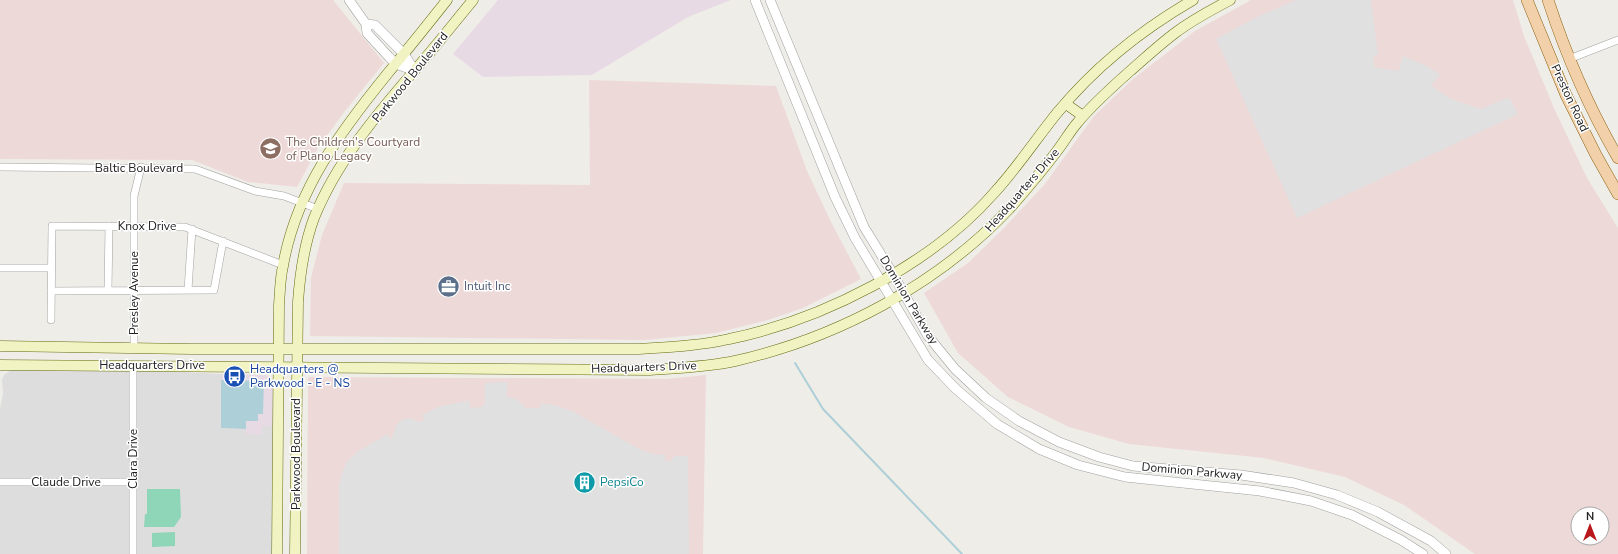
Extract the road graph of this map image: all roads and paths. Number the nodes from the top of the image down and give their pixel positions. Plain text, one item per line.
1 (349, 0) edge
2 (448, 0) edge
3 (474, 0) edge
4 (755, 0) edge
5 (770, 0) edge
6 (1193, 0) edge
7 (1230, 0) edge
8 (1528, 0) edge
9 (1548, 0) edge
10 (366, 24) junction
11 (1618, 40) edge
12 (404, 54) junction
13 (1550, 54) junction
14 (1569, 59) junction
15 (396, 64) junction
16 (415, 71) junction
17 (1559, 78) junction
18 (1582, 86) junction
19 (1066, 104) junction
20 (1083, 116) junction
21 (827, 140) junction
22 (814, 145) junction
23 (1618, 158) edge
24 (0, 167) edge
25 (141, 167) junction
26 (1618, 194) edge
27 (302, 203) junction
28 (318, 209) junction
29 (109, 226) junction
30 (133, 226) junction
31 (192, 229) junction
32 (223, 241) junction
33 (283, 265) junction
34 (0, 268) edge
35 (51, 268) junction
36 (893, 274) junction
37 (881, 281) junction
38 (51, 290) junction
39 (108, 290) junction
40 (134, 290) junction
41 (188, 290) junction
42 (904, 292) junction
43 (892, 299) junction
44 (51, 320) dead end
45 (0, 346) edge
46 (134, 348) junction
47 (279, 348) junction
48 (296, 348) junction
49 (0, 365) edge
50 (133, 365) junction
51 (279, 366) junction
52 (296, 366) junction
53 (1173, 469) junction
54 (0, 482) edge
55 (133, 482) junction
56 (1173, 483) junction
57 (1314, 488) junction
58 (1310, 500) junction
59 (278, 504) junction
60 (296, 504) junction
61 (133, 554) edge
62 (277, 554) edge
63 (295, 554) edge
64 (1423, 554) edge
65 (1446, 554) edge

1 - 10 street
2 - 12 main road, Parkwood Boulevard
3 - 16 main road, Parkwood Boulevard
4 - 22 street, Dominion Parkway
5 - 21 street, Dominion Parkway
6 - 19 main road, Headquarters Drive
7 - 20 main road, Headquarters Drive
8 - 13 main road, Preston Road
9 - 14 main road, Preston Road
10 - 12 street
10 - 15 street
11 - 14 street
12 - 15 main road, Parkwood Boulevard
12 - 16 street
13 - 14 main road
13 - 17 main road, Preston Road
14 - 18 main road, Preston Road
15 - 16 street
15 - 27 main road, Parkwood Boulevard
16 - 28 main road, Parkwood Boulevard
17 - 18 main road
17 - 26 main road, Preston Road
18 - 23 main road, Preston Road
19 - 20 main road
19 - 36 main road, Headquarters Drive
20 - 42 main road, Headquarters Drive
21 - 22 street
21 - 36 street, Dominion Parkway
22 - 37 street, Dominion Parkway
24 - 25 street, Baltic Boulevard
25 - 27 street, Baltic Boulevard
25 - 30 street, Presley Avenue
27 - 28 street, Baltic Boulevard
27 - 33 main road, Parkwood Boulevard
28 - 48 main road, Parkwood Boulevard
29 - 30 street, Knox Drive
29 - 35 street, Knox Drive
29 - 39 street
30 - 31 street, Knox Drive
30 - 40 street, Presley Avenue
31 - 32 street, Knox Drive
31 - 41 street
32 - 33 street, Knox Drive
32 - 41 street
33 - 47 main road, Parkwood Boulevard
34 - 35 street
35 - 38 street
36 - 37 main road, Headquarters Drive
36 - 42 street, Dominion Parkway
37 - 43 street, Dominion Parkway
37 - 48 main road, Headquarters Drive
38 - 39 street
38 - 44 street
39 - 40 street
40 - 41 street
40 - 46 street, Presley Avenue
42 - 43 main road, Headquarters Drive
42 - 53 street, Dominion Parkway
43 - 52 main road, Headquarters Drive
43 - 56 street, Dominion Parkway
45 - 46 main road, Headquarters Drive
46 - 47 main road, Headquarters Drive
46 - 50 main road
47 - 48 main road, Headquarters Drive
47 - 51 main road, Parkwood Boulevard
48 - 52 main road, Parkwood Boulevard
49 - 50 main road, Headquarters Drive
50 - 51 main road, Headquarters Drive
50 - 55 street, Clara Drive
51 - 52 main road, Headquarters Drive
51 - 59 main road, Parkwood Boulevard
52 - 60 main road, Parkwood Boulevard
53 - 56 street
53 - 57 street, Dominion Parkway
54 - 55 street, Claude Drive
55 - 61 street, Clara Drive
56 - 58 street, Dominion Parkway
57 - 58 street
57 - 65 street, Dominion Parkway
58 - 64 street, Dominion Parkway
59 - 60 main road
59 - 62 main road, Parkwood Boulevard
60 - 63 main road, Parkwood Boulevard

